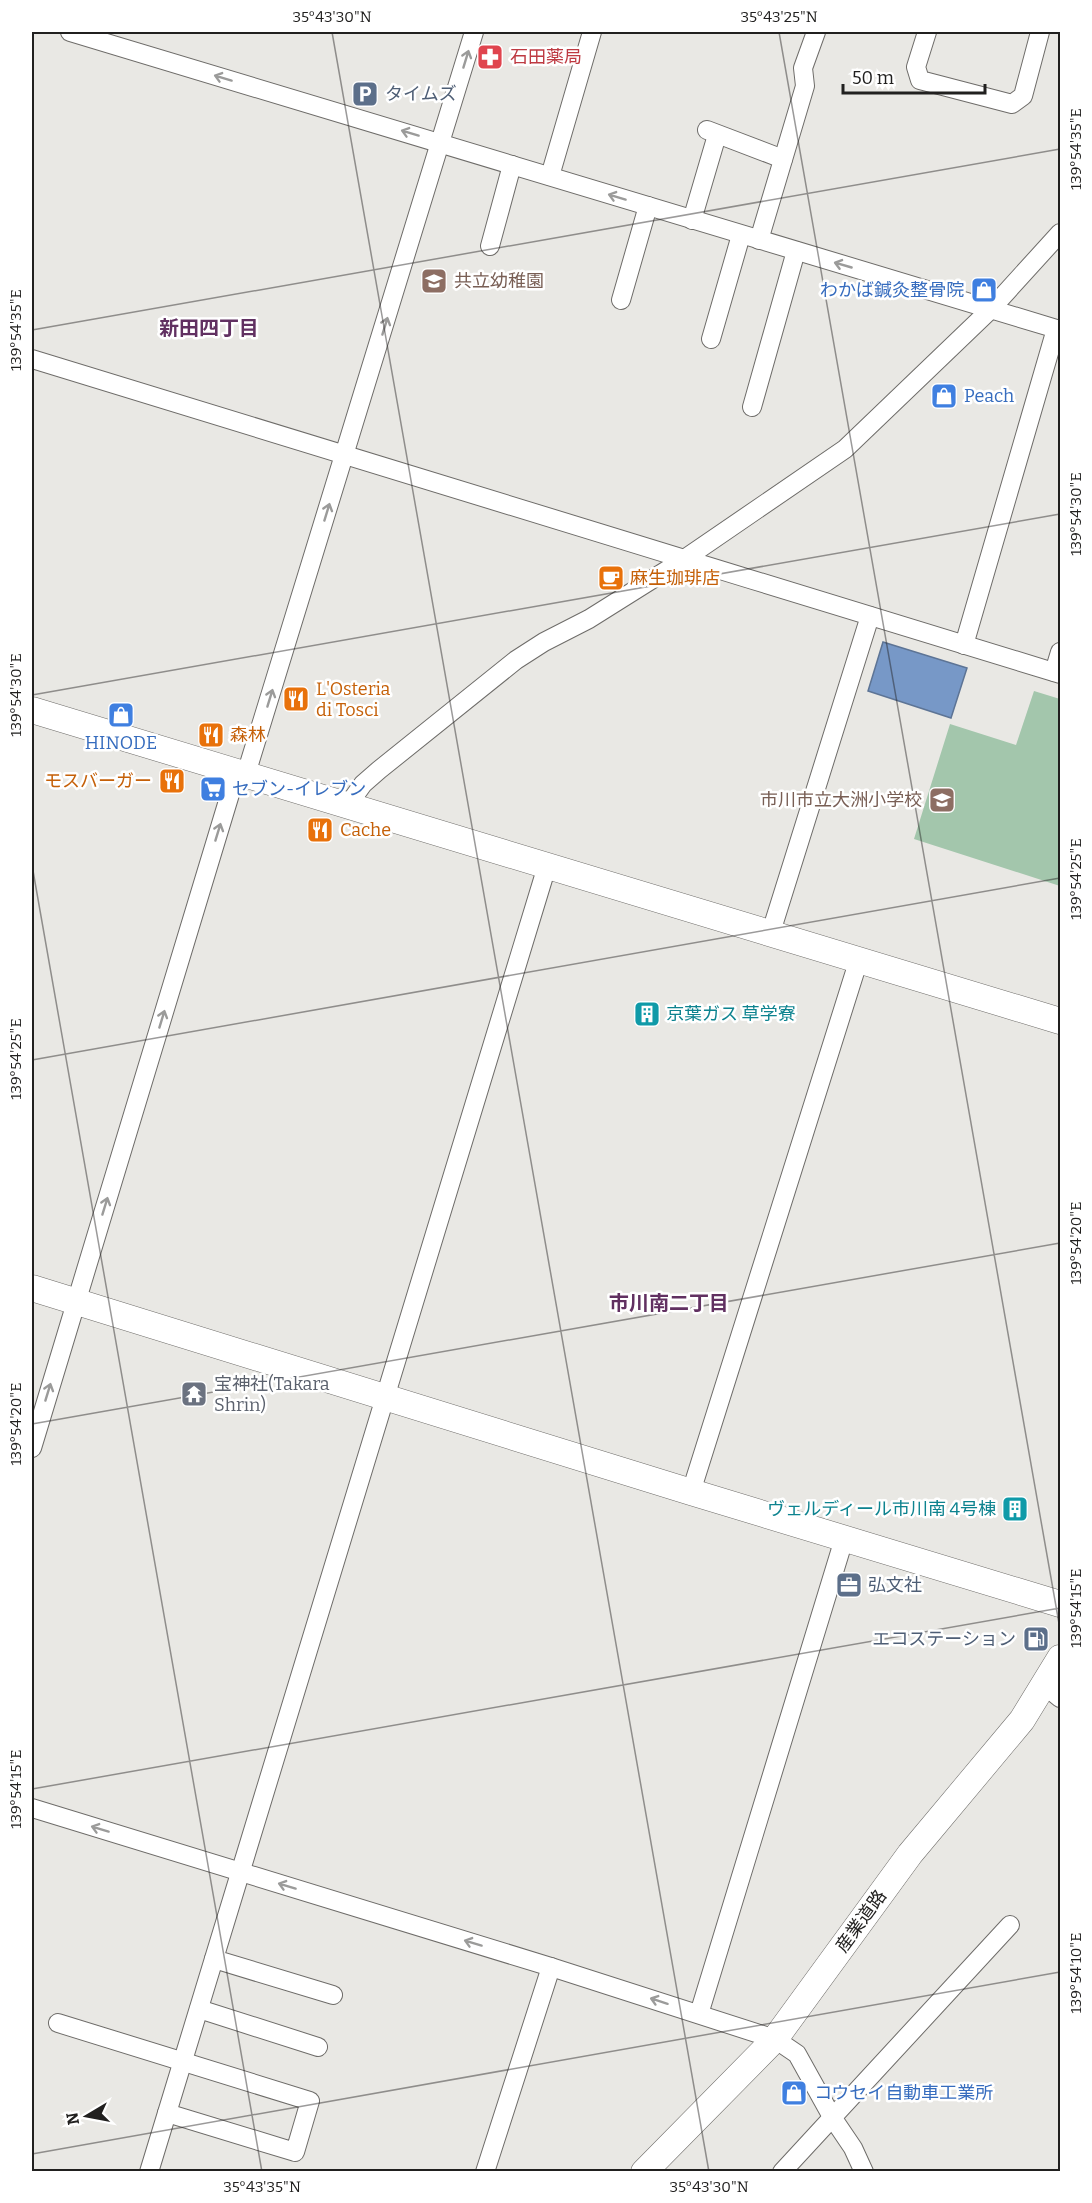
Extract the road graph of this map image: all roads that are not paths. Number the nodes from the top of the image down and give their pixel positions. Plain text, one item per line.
1 (70, 32) edge
2 (474, 32) edge
3 (592, 32) edge
4 (816, 32) edge
5 (927, 32) edge
6 (1040, 32) edge
7 (441, 143) junction
8 (783, 159) junction
9 (512, 165) junction
10 (550, 176) junction
11 (648, 207) junction
12 (692, 220) junction
13 (1060, 233) edge
14 (750, 238) junction
15 (490, 246) dead end
16 (796, 251) junction
17 (621, 300) dead end
18 (991, 309) junction
19 (1058, 329) edge
20 (711, 339) dead end
21 (32, 359) edge
22 (752, 407) dead end
23 (345, 453) junction
24 (683, 560) junction
25 (870, 616) junction
26 (964, 645) junction
27 (1060, 652) edge
28 (1058, 673) edge
29 (32, 710) edge
30 (242, 773) junction
31 (348, 805) junction
32 (547, 866) junction
33 (771, 932) junction
34 (859, 959) junction
35 (1060, 1021) edge
36 (32, 1288) edge
37 (76, 1301) junction
38 (384, 1396) junction
39 (32, 1448) edge
40 (691, 1492) junction
41 (844, 1539) junction
42 (1060, 1604) edge
43 (1060, 1658) edge
44 (1052, 1691) edge
45 (32, 1808) edge
46 (241, 1872) junction
47 (1010, 1925) dead end
48 (214, 1959) junction
49 (551, 1967) junction
50 (333, 1995) dead end
51 (199, 2009) junction
52 (699, 2014) junction
53 (58, 2023) dead end
54 (775, 2038) junction
55 (318, 2047) dead end
56 (183, 2061) junction
57 (167, 2113) junction
58 (832, 2117) junction
59 (651, 2169) edge
60 (149, 2172) edge
61 (485, 2172) edge
62 (782, 2172) edge
63 (864, 2172) edge

7 -> 1 street
7 -> 2 street
3 - 10 street
4 - 8 street
5 - 6 street
7 - 9 street
23 -> 7 street
8 - 12 street
8 - 14 street
9 - 10 street
9 - 15 street
11 -> 10 street
11 - 12 street
11 - 17 street
12 - 14 street
13 - 18 street
14 - 16 street
14 - 20 street
18 -> 16 street
16 - 22 street
18 - 19 street
18 - 24 street
19 - 26 street
21 - 23 street
23 - 24 street
30 -> 23 street
24 - 25 street
24 - 31 street
25 - 26 street
25 - 33 street
26 - 28 street
27 - 28 street
29 - 30 street
30 - 31 street
37 -> 30 street
31 - 32 street
32 - 33 street
32 - 38 street
33 - 34 street
34 - 35 street
34 - 40 street
36 - 37 street
37 - 38 street
39 -> 37 street
38 - 40 street
38 - 46 street
40 - 41 street
41 - 42 street
41 - 52 street
43 - 44 street, 産業道路
44 - 54 street, 産業道路
46 -> 45 street
46 - 48 street
49 -> 46 street
47 - 58 street
48 - 50 street
48 - 51 street
52 -> 49 street
49 - 61 street
51 - 55 street
51 - 56 street
52 - 54 street
53 - 56 street
54 - 58 street
54 - 59 street, 産業道路
56 - 57 street
56 - 57 street
57 - 60 street
58 - 62 street
58 - 63 street

